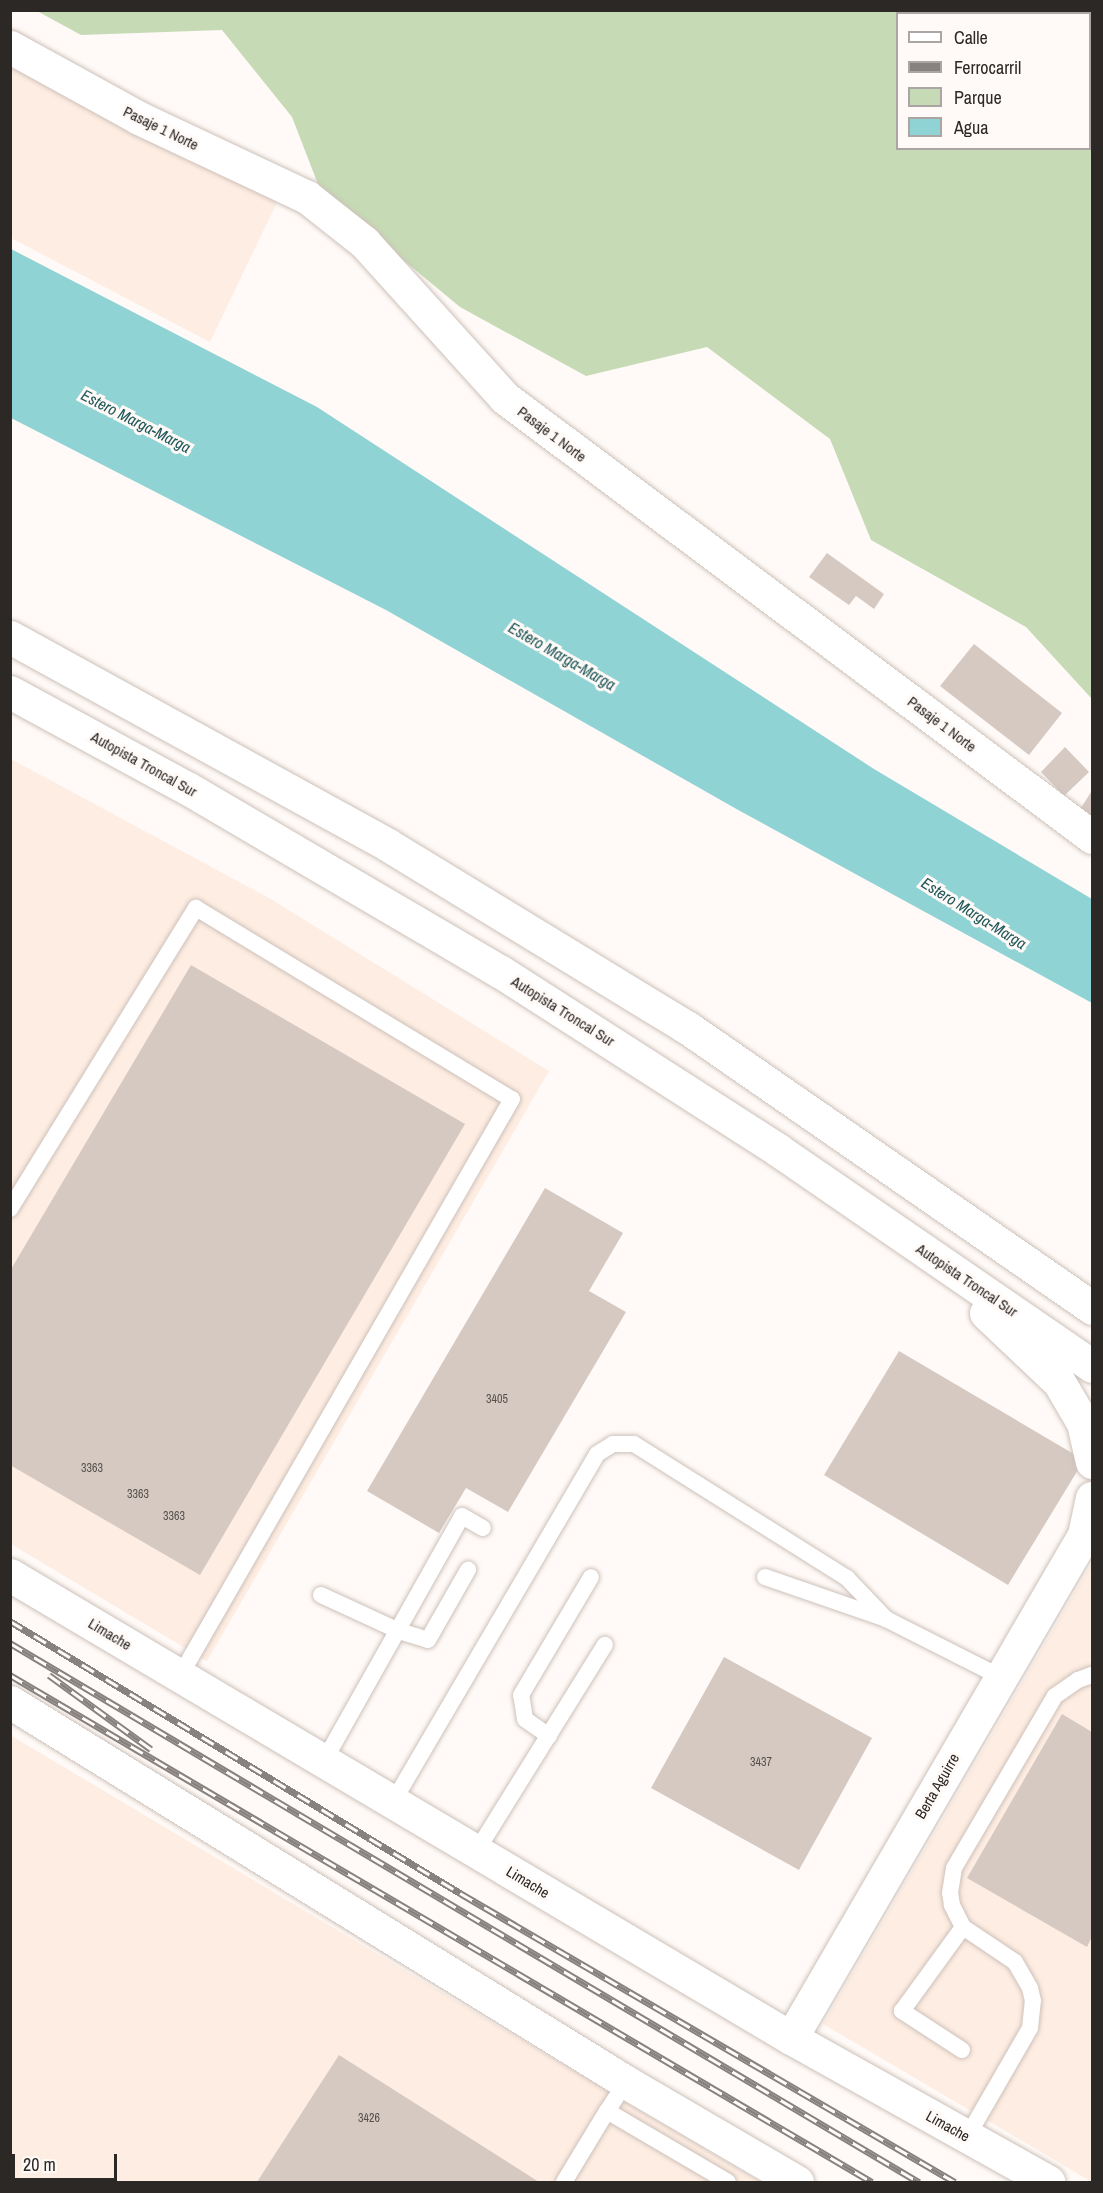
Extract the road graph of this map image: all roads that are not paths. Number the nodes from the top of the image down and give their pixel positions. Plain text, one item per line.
1 (10, 47) edge
2 (10, 637) edge
3 (10, 692) edge
4 (1092, 837) edge
5 (10, 1209) edge
6 (913, 1244) junction
7 (1092, 1308) edge
8 (1092, 1366) edge
9 (1092, 1462) edge
10 (1092, 1498) edge
11 (483, 1528) dead end
12 (468, 1570) dead end
13 (10, 1575) edge
14 (765, 1576) dead end
15 (591, 1577) dead end
16 (321, 1595) dead end
17 (886, 1619) junction
18 (399, 1631) junction
19 (605, 1645) dead end
20 (1092, 1675) edge
21 (180, 1676) junction
22 (1001, 1677) junction
23 (10, 1702) edge
24 (549, 1736) junction
25 (324, 1761) junction
26 (393, 1802) junction
27 (477, 1852) junction
28 (963, 1927) junction
29 (791, 2038) junction
30 (962, 2050) dead end
31 (626, 2082) junction
32 (607, 2111) junction
33 (967, 2137) junction
34 (564, 2182) edge
35 (728, 2182) edge
36 (797, 2182) edge
37 (1049, 2182) edge

1 - 4 main road, Pasaje 1 Norte
2 - 7 main road
3 - 6 main road, Autopista Troncal Sur
5 - 21 lane
6 - 8 main road, Autopista Troncal Sur
6 - 9 main road
10 - 22 main road, Berta Aguirre
11 - 18 lane
12 - 18 lane
13 - 21 main road, Limache
14 - 17 lane
15 - 24 lane
16 - 18 lane
17 - 22 lane
17 - 26 lane
18 - 25 lane
19 - 24 lane
20 - 28 lane
21 - 25 main road, Limache
22 - 29 main road, Berta Aguirre
23 - 31 main road
24 - 27 lane
25 - 26 main road, Limache
26 - 27 main road, Limache
27 - 29 main road, Limache
28 - 30 lane
28 - 33 lane
29 - 33 main road, Limache
31 - 32 lane
31 - 36 main road
32 - 34 lane
32 - 35 lane
33 - 37 main road, Limache

